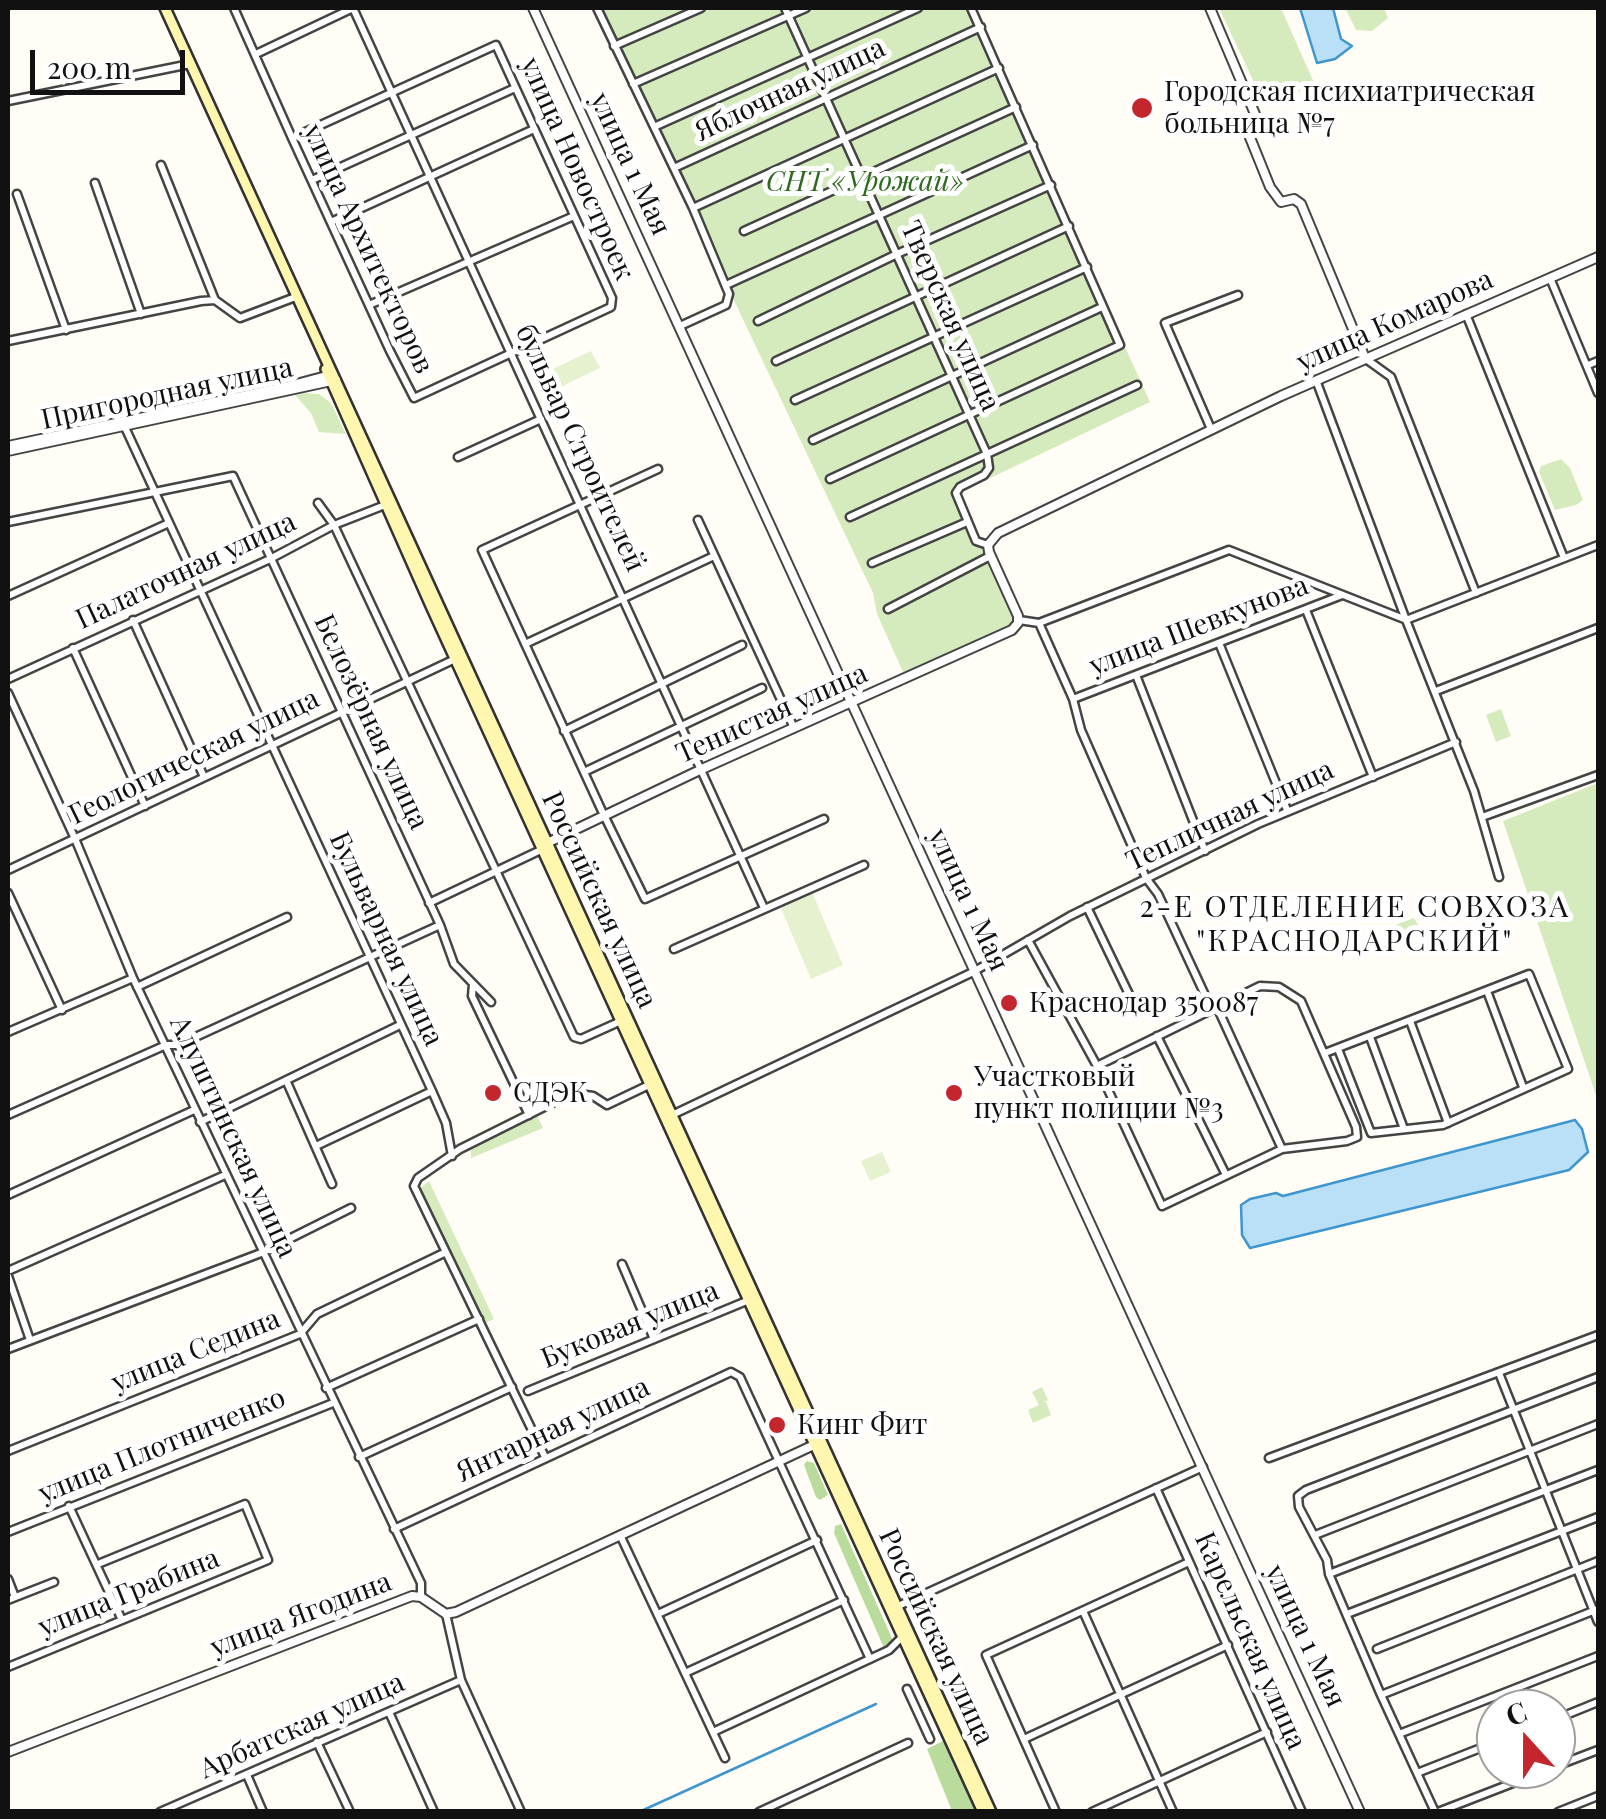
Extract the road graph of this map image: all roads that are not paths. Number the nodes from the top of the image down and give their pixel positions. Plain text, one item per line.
1 (162, 8) edge
2 (234, 8) edge
3 (353, 8) edge
4 (533, 8) edge
5 (597, 8) edge
6 (701, 8) edge
7 (806, 8) edge
8 (918, 8) edge
9 (971, 8) edge
10 (1210, 8) edge
11 (786, 12) edge
12 (981, 27) junction
13 (614, 46) junction
14 (256, 54) junction
15 (808, 58) junction
16 (189, 64) junction
17 (999, 68) junction
18 (634, 84) junction
19 (516, 88) junction
20 (392, 92) junction
21 (826, 98) junction
22 (8, 101) edge
23 (1016, 107) junction
24 (654, 127) junction
25 (534, 128) junction
26 (412, 134) junction
27 (844, 137) junction
28 (292, 138) junction
29 (1033, 145) junction
30 (162, 164) dead end
31 (674, 168) junction
32 (430, 176) junction
33 (862, 176) junction
34 (312, 180) junction
35 (95, 184) dead end
36 (1051, 186) junction
37 (17, 194) dead end
38 (693, 208) junction
39 (574, 216) junction
40 (880, 216) junction
41 (330, 222) junction
42 (1069, 226) junction
43 (744, 231) dead end
44 (897, 254) junction
45 (1598, 257) edge
46 (469, 261) junction
47 (1086, 267) junction
48 (1550, 278) junction
49 (726, 285) junction
50 (1238, 295) dead end
51 (916, 296) junction
52 (296, 297) junction
53 (215, 300) junction
54 (369, 305) junction
55 (1102, 307) junction
56 (141, 314) junction
57 (1466, 314) junction
58 (758, 321) dead end
59 (680, 326) junction
60 (66, 330) junction
61 (935, 337) junction
62 (8, 341) edge
63 (512, 353) junction
64 (1365, 358) junction
65 (776, 361) dead end
66 (1598, 361) edge
67 (1588, 365) junction
68 (952, 374) junction
69 (332, 378) junction
70 (1317, 384) junction
71 (1137, 385) dead end
72 (1598, 392) edge
73 (795, 400) dead end
74 (969, 415) junction
75 (541, 419) junction
76 (124, 424) junction
77 (1210, 429) junction
78 (814, 440) dead end
79 (8, 448) edge
80 (987, 454) junction
81 (458, 457) dead end
82 (658, 469) dead end
83 (830, 479) dead end
84 (155, 490) junction
85 (318, 503) dead end
86 (388, 504) junction
87 (580, 504) junction
88 (850, 517) dead end
89 (698, 520) dead end
90 (8, 522) edge
91 (968, 522) junction
92 (169, 523) junction
93 (334, 525) junction
94 (990, 543) junction
95 (1598, 544) edge
96 (715, 556) junction
97 (990, 556) junction
98 (1564, 558) junction
99 (270, 559) junction
100 (872, 564) dead end
101 (200, 590) junction
102 (1476, 593) junction
103 (8, 596) edge
104 (1342, 596) junction
105 (624, 598) junction
106 (888, 609) dead end
107 (1306, 610) junction
108 (133, 620) junction
109 (1019, 620) junction
110 (1406, 620) junction
111 (1039, 622) junction
112 (1598, 628) edge
113 (1220, 643) junction
114 (525, 644) junction
115 (742, 645) dead end
116 (73, 648) junction
117 (455, 659) junction
118 (1136, 674) junction
119 (8, 679) edge
120 (408, 680) junction
121 (663, 683) junction
122 (762, 688) dead end
123 (1436, 691) junction
124 (8, 693) edge
125 (1073, 699) junction
126 (852, 702) junction
127 (340, 711) junction
128 (681, 725) junction
129 (794, 728) junction
130 (564, 731) junction
131 (1456, 742) junction
132 (271, 744) junction
133 (702, 770) junction
134 (584, 772) junction
135 (1598, 775) edge
136 (1373, 776) junction
137 (204, 778) junction
138 (145, 806) junction
139 (1287, 810) junction
140 (604, 814) junction
141 (1482, 817) junction
142 (824, 819) dead end
143 (76, 840) junction
144 (546, 845) junction
145 (1205, 852) junction
146 (740, 856) junction
147 (864, 866) dead end
148 (8, 870) edge
149 (498, 872) junction
150 (1499, 877) dead end
151 (1146, 878) junction
152 (8, 893) edge
153 (430, 904) junction
154 (764, 908) junction
155 (1088, 908) junction
156 (287, 917) dead end
157 (440, 925) junction
158 (1026, 941) junction
159 (674, 948) dead end
160 (371, 957) junction
161 (976, 970) junction
162 (133, 978) junction
163 (472, 983) junction
164 (137, 987) junction
165 (1486, 990) junction
166 (491, 1002) dead end
167 (1214, 1008) junction
168 (63, 1010) junction
169 (1138, 1013) dead end
170 (622, 1020) junction
171 (1410, 1020) junction
172 (400, 1024) junction
173 (8, 1032) edge
174 (1157, 1036) junction
175 (1370, 1036) junction
176 (166, 1045) junction
177 (1338, 1049) junction
178 (1323, 1050) junction
179 (1097, 1066) junction
180 (286, 1080) junction
181 (651, 1084) junction
182 (1523, 1087) junction
183 (432, 1090) junction
184 (194, 1110) junction
185 (8, 1114) edge
186 (529, 1114) junction
187 (669, 1116) junction
188 (200, 1122) junction
189 (1448, 1123) junction
190 (1404, 1129) junction
191 (316, 1146) junction
192 (1282, 1149) junction
193 (452, 1156) junction
194 (225, 1175) junction
195 (1226, 1175) junction
196 (332, 1184) dead end
197 (8, 1195) edge
198 (351, 1208) dead end
199 (446, 1252) junction
200 (261, 1253) junction
201 (622, 1264) dead end
202 (8, 1274) edge
203 (749, 1300) junction
204 (479, 1319) junction
205 (300, 1334) junction
206 (1598, 1335) edge
207 (30, 1340) junction
208 (654, 1340) junction
209 (8, 1349) edge
210 (1499, 1372) junction
211 (1598, 1377) edge
212 (513, 1387) junction
213 (326, 1388) junction
214 (528, 1391) dead end
215 (334, 1403) junction
216 (1514, 1410) junction
217 (1598, 1424) edge
218 (808, 1431) junction
219 (818, 1443) junction
220 (1530, 1450) junction
221 (8, 1451) edge
222 (802, 1451) junction
223 (545, 1457) junction
224 (359, 1458) junction
225 (1270, 1458) dead end
226 (821, 1459) junction
227 (780, 1461) junction
228 (1203, 1467) junction
229 (1598, 1470) edge
230 (1156, 1488) junction
231 (1546, 1490) junction
232 (69, 1506) junction
233 (1598, 1516) edge
234 (394, 1529) junction
235 (1562, 1531) junction
236 (8, 1532) edge
237 (1315, 1534) junction
238 (621, 1537) junction
239 (817, 1540) junction
240 (1598, 1561) edge
241 (1189, 1562) junction
242 (98, 1564) junction
243 (1578, 1569) junction
244 (1330, 1574) junction
245 (8, 1579) edge
246 (54, 1582) dead end
247 (421, 1598) junction
248 (11, 1599) edge
249 (844, 1600) junction
250 (894, 1608) junction
251 (1596, 1610) edge
252 (1083, 1611) junction
253 (446, 1614) junction
254 (658, 1614) junction
255 (1346, 1614) junction
256 (121, 1618) junction
257 (1598, 1622) edge
258 (903, 1636) junction
259 (1228, 1646) junction
260 (1376, 1649) dead end
261 (1598, 1656) edge
262 (870, 1659) junction
263 (8, 1666) edge
264 (684, 1673) junction
265 (461, 1680) junction
266 (907, 1690) dead end
267 (1122, 1695) junction
268 (1381, 1695) junction
269 (389, 1712) junction
270 (713, 1732) junction
271 (1267, 1732) junction
272 (1399, 1734) junction
273 (930, 1739) dead end
274 (1024, 1739) junction
275 (317, 1742) junction
276 (908, 1744) dead end
277 (1476, 1750) edge
278 (8, 1752) edge
279 (725, 1758) dead end
280 (1417, 1772) junction
281 (247, 1776) junction
282 (1160, 1781) junction
283 (1496, 1789) edge
284 (1598, 1796) edge
285 (177, 1808) edge
286 (160, 1812) edge
287 (262, 1812) edge
288 (350, 1812) edge
289 (434, 1812) edge
290 (521, 1812) edge
291 (760, 1812) edge
292 (983, 1812) edge
293 (991, 1812) edge
294 (1056, 1812) edge
295 (1092, 1812) edge
296 (1173, 1812) edge
297 (1302, 1812) edge
298 (1360, 1812) edge
299 (1436, 1812) edge
300 (1558, 1812) edge

1 - 16 main road, Российская улица
2 - 14 street, улица Архитекторов
3 - 14 street
3 - 20 street, бульвар Строителей
4 - 59 street, улица 1 Мая
5 - 13 street
6 - 13 street
7 - 11 street
8 - 15 street
9 - 12 street
10 - 64 street
11 - 15 street, Тверская улица
11 - 18 street
12 - 17 street
12 - 21 street, Яблочная улица
13 - 18 street
14 - 28 street, улица Архитекторов
15 - 21 street, Тверская улица
15 - 24 street
16 - 22 street
16 - 52 main road, Российская улица
17 - 23 street
17 - 27 street
18 - 24 street
19 - 20 street, улица Новостроек
19 - 25 street, улица Новостроек
19 - 26 street
20 - 26 street, бульвар Строителей
20 - 28 street
21 - 27 street, Тверская улица
21 - 31 street, Яблочная улица
23 - 29 street
23 - 33 street
24 - 31 street
25 - 32 street
25 - 39 street, улица Новостроек
26 - 32 street, бульвар Строителей
26 - 34 street
27 - 33 street, Тверская улица
27 - 38 street
28 - 34 street, улица Архитекторов
29 - 36 street
29 - 40 street
30 - 53 street
31 - 38 street
32 - 41 street
32 - 46 street, бульвар Строителей
33 - 40 street, Тверская улица
33 - 43 street
34 - 41 street, улица Архитекторов
35 - 56 street
36 - 42 street
36 - 44 street
37 - 60 street
38 - 49 street
39 - 46 street
39 - 63 street, улица Новостроек
40 - 44 street, Тверская улица
40 - 49 street
41 - 54 street, улица Архитекторов
42 - 47 street
42 - 51 street
44 - 51 street, Тверская улица
44 - 58 street
45 - 48 street, улица Комарова
46 - 54 street
46 - 63 street, бульвар Строителей
47 - 55 street
47 - 61 street
48 - 57 street, улица Комарова
48 - 67 street
49 - 59 street
50 - 77 street
51 - 61 street, Тверская улица
51 - 65 street
52 - 53 street
52 - 69 main road, Российская улица
53 - 56 street
54 - 63 street, улица Архитекторов
55 - 68 street
55 - 74 street
56 - 60 street
57 - 64 street, улица Комарова
57 - 98 street
59 - 126 street, улица 1 Мая
60 - 62 street
61 - 68 street, Тверская улица
61 - 73 street
63 - 75 street, бульвар Строителей
64 - 70 street, улица Комарова
64 - 102 street
66 - 67 street
67 - 72 street
68 - 74 street, Тверская улица
68 - 78 street
69 - 76 street, Пригородная улица
69 - 86 main road, Российская улица
70 - 77 street, улица Комарова
70 - 110 street
71 - 80 street
74 - 80 street, Тверская улица
74 - 83 street
75 - 81 street
75 - 87 street, бульвар Строителей
76 - 79 street, Пригородная улица
76 - 84 street, Бульварная улица
77 - 94 street, улица Комарова
80 - 88 street
80 - 91 street, Тверская улица
82 - 87 street
84 - 90 street
84 - 92 street, Бульварная улица
84 - 99 street, Белозёрная улица
85 - 93 street
86 - 93 street, Палаточная улица
86 - 117 main road, Российская улица
86 - 144 main road, Российская улица
87 - 105 street, бульвар Строителей
87 - 114 street
89 - 96 street
91 - 94 street
91 - 100 street
92 - 101 street, Бульварная улица
92 - 103 street
93 - 99 street, Палаточная улица
93 - 120 street
94 - 97 street
95 - 98 street
96 - 105 street
96 - 129 street
97 - 106 street
97 - 109 street
98 - 102 street
99 - 101 street, Палаточная улица
99 - 127 street, Белозёрная улица
101 - 108 street, Палаточная улица
101 - 132 street, Бульварная улица
102 - 110 street
104 - 107 street, улица Шевкунова
104 - 110 street
104 - 111 street
105 - 114 street
105 - 121 street, бульвар Строителей
107 - 113 street, улица Шевкунова
107 - 136 street
108 - 116 street, Палаточная улица
108 - 137 street
109 - 111 street
109 - 126 street, Тенистая улица
110 - 123 street
111 - 125 street
112 - 123 street
113 - 118 street, улица Шевкунова
113 - 139 street
114 - 130 street
115 - 121 street
116 - 119 street, Палаточная улица
116 - 138 street
117 - 120 street, Геологическая улица
117 - 144 main road, Российская улица
118 - 125 street, улица Шевкунова
118 - 145 street
120 - 127 street, Геологическая улица
120 - 149 street
121 - 128 street, бульвар Строителей
121 - 130 street
122 - 128 street
123 - 131 street
124 - 143 street, Алуштинская улица
125 - 151 street
126 - 129 street, Тенистая улица
126 - 161 street, улица 1 Мая
127 - 132 street, Геологическая улица
127 - 153 street, Белозёрная улица
128 - 133 street, бульвар Строителей
128 - 134 street
129 - 133 street, Тенистая улица
130 - 134 street
131 - 136 street, Тепличная улица
131 - 141 street
132 - 137 street, Геологическая улица
132 - 160 street, Бульварная улица
133 - 140 street, Тенистая улица
133 - 146 street, бульвар Строителей
134 - 140 street
135 - 141 street
136 - 139 street, Тепличная улица
137 - 138 street, Геологическая улица
138 - 143 street, Геологическая улица
139 - 145 street, Тепличная улица
140 - 144 street, Тенистая улица
140 - 146 street
141 - 150 street
142 - 146 street
143 - 148 street, Геологическая улица
143 - 162 street, Алуштинская улица
144 - 149 street
144 - 170 main road, Российская улица
144 - 187 main road, Российская улица
145 - 151 street, Тепличная улица
146 - 154 street, бульвар Строителей
147 - 154 street
149 - 153 street
149 - 170 street
151 - 155 street, Тепличная улица
151 - 167 street
152 - 168 street
153 - 157 street, Белозёрная улица
154 - 159 street
155 - 158 street, Тепличная улица
155 - 169 street
156 - 164 street
157 - 160 street
157 - 163 street, Белозёрная улица
158 - 161 street, Тепличная улица
158 - 179 street
160 - 172 street, Бульварная улица
160 - 176 street
161 - 187 street, Тепличная улица
161 - 228 street, улица 1 Мая
162 - 164 street, Алуштинская улица
162 - 168 street
163 - 166 street, Белозёрная улица
163 - 186 street, Белозёрная улица
164 - 176 street, Алуштинская улица
165 - 171 street
165 - 182 street
165 - 182 street
167 - 174 street
167 - 178 street
167 - 192 street
168 - 173 street
170 - 181 main road, Российская улица
171 - 175 street
171 - 189 street
172 - 180 street
172 - 183 street, Бульварная улица
174 - 179 street
174 - 195 street
175 - 177 street
175 - 190 street
176 - 184 street, Алуштинская улица
176 - 185 street
177 - 178 street
177 - 190 street
178 - 192 street
179 - 195 street
180 - 188 street
180 - 191 street
181 - 186 street
181 - 187 main road, Российская улица
182 - 189 street
183 - 191 street
183 - 193 street, Бульварная улица
184 - 188 street, Алуштинская улица
184 - 197 street
186 - 193 street
187 - 203 main road, Российская улица
187 - 219 main road, Российская улица
188 - 194 street, Алуштинская улица
189 - 190 street
191 - 196 street
192 - 195 street
193 - 199 street
194 - 200 street, Алуштинская улица
194 - 202 street
198 - 200 street
199 - 204 street
199 - 205 street, улица Седина
200 - 205 street, Алуштинская улица
200 - 207 street
201 - 208 street
202 - 207 street
203 - 208 street, Буковая улица
203 - 218 main road, Российская улица
204 - 212 street
204 - 213 street
205 - 213 street, Алуштинская улица
205 - 221 street, улица Седина
206 - 210 street
207 - 209 street
208 - 214 street, Буковая улица
210 - 216 street
210 - 225 street
211 - 216 street
212 - 223 street
212 - 224 street, Буковая улица
213 - 215 street, Алуштинская улица
215 - 224 street, Алуштинская улица
215 - 232 street, улица Плотниченко
216 - 220 street
216 - 237 street
217 - 220 street
218 - 219 main road, Российская улица
218 - 222 street
219 - 222 street
219 - 226 main road, Российская улица
219 - 250 main road, Российская улица
220 - 231 street
220 - 237 street
222 - 226 street
222 - 227 street
223 - 227 street, Янтарная улица
223 - 234 street, Янтарная улица
224 - 234 street, Алуштинская улица
226 - 250 main road, Российская улица
227 - 238 street
227 - 239 street
228 - 230 street
228 - 298 street, улица 1 Мая
229 - 231 street
230 - 241 street, Карельская улица
230 - 250 street
231 - 235 street
231 - 244 street
232 - 236 street, улица Плотниченко
232 - 242 street
233 - 235 street
234 - 247 street, Алуштинская улица
235 - 243 street
235 - 255 street
237 - 244 street
238 - 253 street
238 - 254 street
239 - 249 street
239 - 254 street
240 - 243 street
241 - 252 street
241 - 259 street, Карельская улица
242 - 256 street
242 - 256 street, улица Грабина
243 - 251 street
243 - 260 street
244 - 255 street
245 - 248 street
246 - 248 street
247 - 253 street, улица Ягодина
247 - 278 street, улица Ягодина
249 - 262 street
249 - 264 street
250 - 258 main road, Российская улица
250 - 293 main road, Российская улица
251 - 257 street
251 - 268 street
252 - 267 street
252 - 274 street
253 - 265 street
254 - 264 street
255 - 268 street
256 - 263 street, улица Грабина
258 - 262 street
258 - 292 main road, Российская улица
259 - 267 street
259 - 271 street, Карельская улица
261 - 272 street
262 - 270 street
264 - 270 street
265 - 269 street, Арбатская улица
265 - 290 street
266 - 273 street
267 - 274 street
267 - 282 street
268 - 272 street
269 - 275 street, Арбатская улица
269 - 289 street
270 - 279 street
271 - 282 street
271 - 297 street, Карельская улица
272 - 280 street
274 - 294 street
275 - 281 street, Арбатская улица
275 - 288 street
276 - 291 street
277 - 280 street
280 - 299 street
281 - 285 street, Арбатская улица
281 - 287 street
282 - 295 street
282 - 296 street
283 - 299 street
284 - 300 street
285 - 286 street, Арбатская улица

